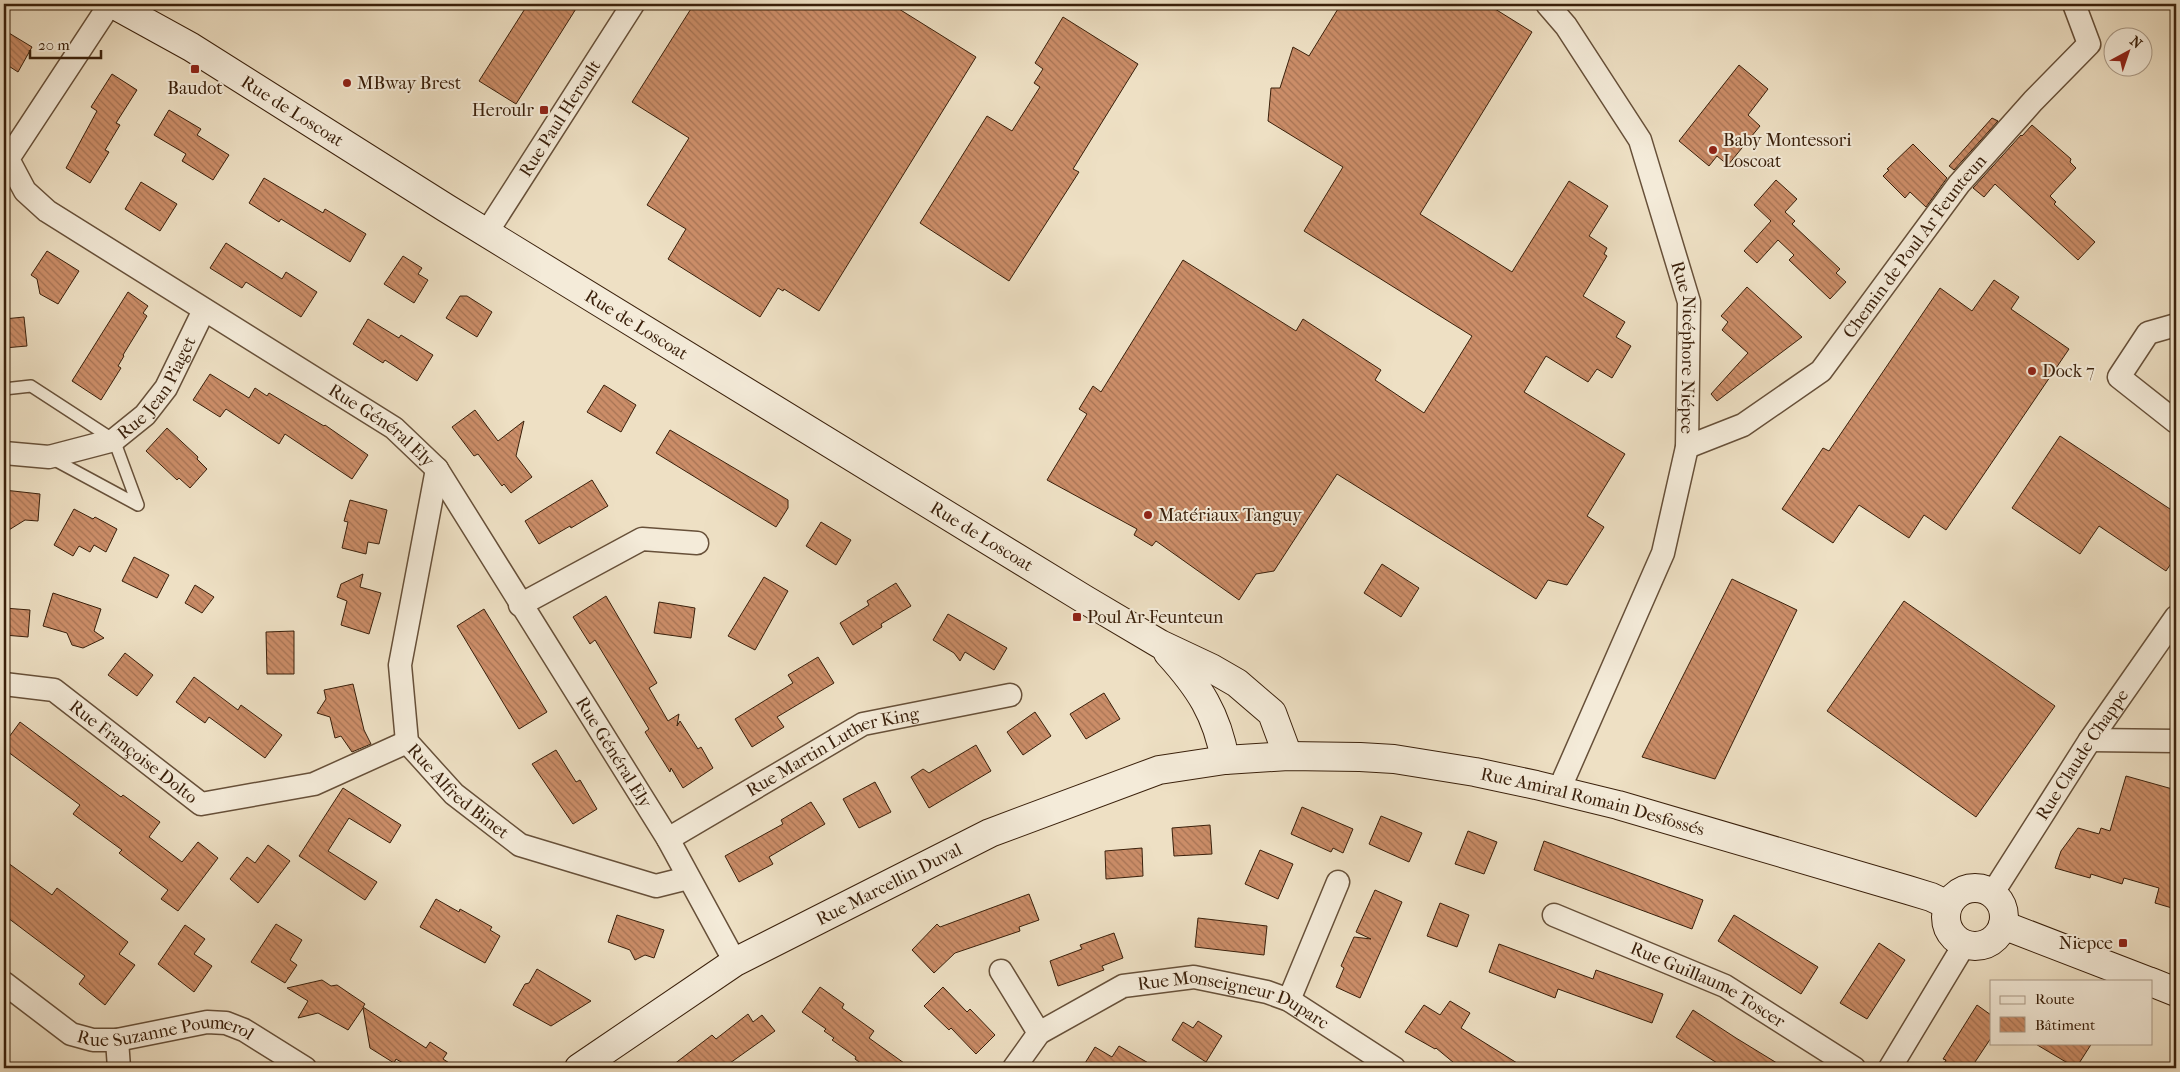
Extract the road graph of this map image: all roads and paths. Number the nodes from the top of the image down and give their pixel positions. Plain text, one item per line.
1 (112, 4) edge
2 (633, 4) edge
3 (1547, 4) edge
4 (2074, 4) edge
5 (6, 157) edge
6 (487, 232) junction
7 (204, 310) junction
8 (2176, 325) edge
9 (4, 389) edge
10 (2176, 422) edge
11 (114, 440) junction
12 (1687, 448) junction
13 (4, 454) edge
14 (49, 457) junction
15 (436, 469) junction
16 (697, 543) dead end
17 (520, 606) junction
18 (2176, 617) edge
19 (1160, 644) junction
20 (4, 684) edge
21 (1010, 695) dead end
22 (2090, 740) junction
23 (2176, 741) edge
24 (407, 742) junction
25 (1288, 756) junction
26 (1225, 760) junction
27 (1559, 790) junction
28 (668, 840) junction
29 (688, 878) junction
30 (1338, 882) dead end
31 (1992, 894) junction
32 (1948, 905) junction
33 (1554, 915) dead end
34 (2003, 925) junction
35 (1964, 945) junction
36 (735, 962) junction
37 (1001, 971) dead end
38 (2147, 980) edge
39 (2152, 982) edge
40 (4, 983) edge
41 (2176, 992) edge
42 (1289, 1000) junction
43 (1039, 1034) junction
44 (117, 1040) junction
45 (119, 1068) edge
46 (305, 1068) edge
47 (579, 1068) edge
48 (1014, 1068) edge
49 (1394, 1068) edge
50 (1854, 1068) edge
51 (1890, 1068) edge

1 - 5 street, Rue Général Ely
1 - 6 main road, Rue de Loscoat
2 - 6 street, Rue Paul Heroult
3 - 12 street, Rue Nicéphore Niépce
4 - 12 street, Chemin de Poul Ar Feunteun
5 - 7 street, Rue Général Ely
6 - 19 main road, Rue de Loscoat
7 - 11 street, Rue Jean Piaget
7 - 15 street, Rue Général Ely
8 - 10 street
9 - 11 lane
11 - 14 street, Rue Jean Piaget
11 - 14 lane
12 - 27 street, Rue Nicéphore Niépce
13 - 14 street, Rue Jean Piaget
15 - 17 street, Rue Général Ely
15 - 24 street, Rue Alfred Binet
16 - 17 street
17 - 28 street, Rue Général Ely
18 - 22 street, Rue Claude Chappe
19 - 25 main road, Rue de Loscoat
19 - 26 main road, Rue de Loscoat
20 - 24 street, Rue Françoise Dolto
21 - 28 street, Rue Martin Luther King
22 - 23 street
22 - 31 street, Rue Claude Chappe
24 - 29 street, Rue Alfred Binet
25 - 26 main road, Rue Amiral Romain Desfossés
25 - 27 main road, Rue Amiral Romain Desfossés
26 - 36 main road, Rue Marcellin Duval
27 - 32 main road, Rue Amiral Romain Desfossés
28 - 29 street, Rue Général Ely
29 - 36 street, Rue Général Ely
30 - 42 street
31 - 32 main road
31 - 34 main road
32 - 35 main road
33 - 50 street, Rue Guillaume Toscer
34 - 35 main road
34 - 38 main road
35 - 51 street
36 - 47 main road, Rue Marcellin Duval
37 - 43 street
39 - 41 main road
40 - 44 street, Rue Suzanne Poumerol
42 - 43 street, Rue Monseigneur Duparc
42 - 49 street, Rue Monseigneur Duparc
43 - 48 street, Rue Monseigneur Duparc
44 - 45 street
44 - 46 street, Rue Suzanne Poumerol

